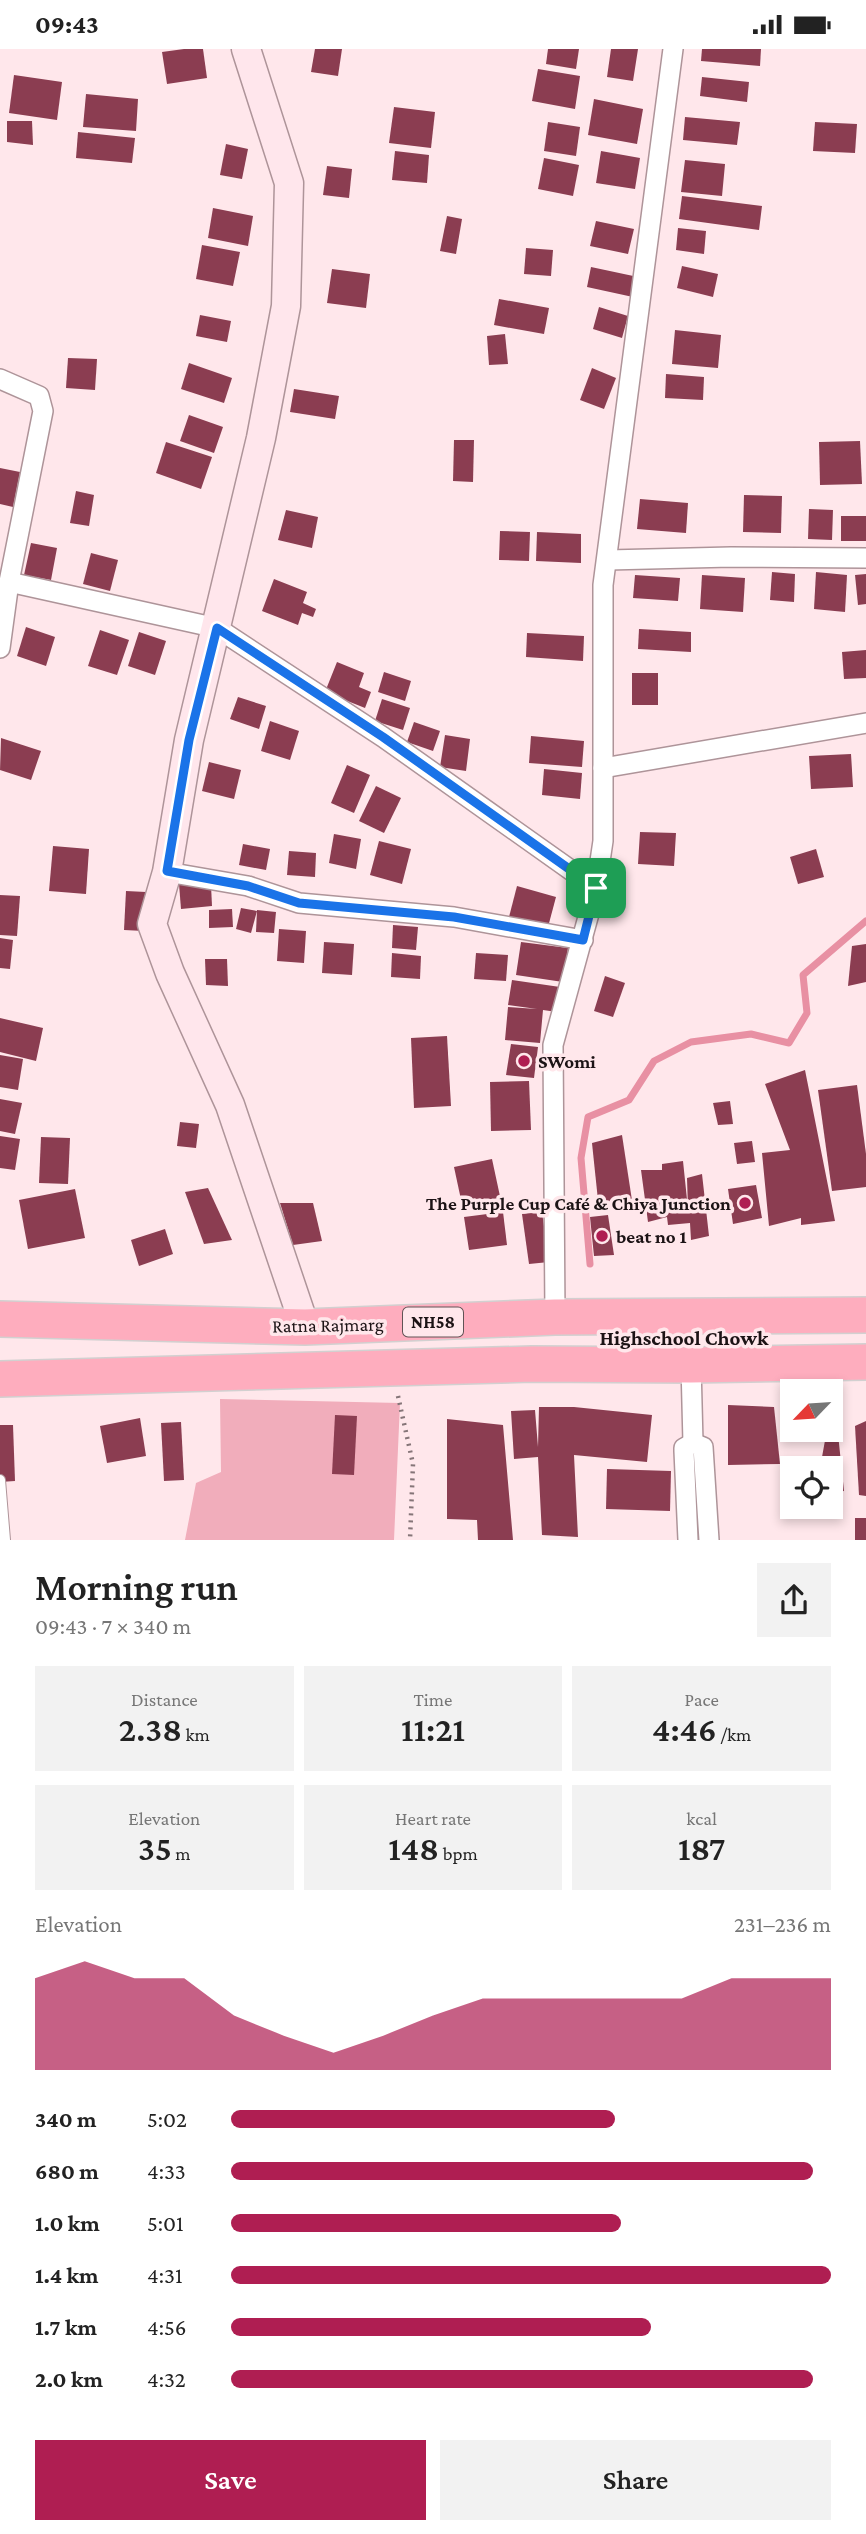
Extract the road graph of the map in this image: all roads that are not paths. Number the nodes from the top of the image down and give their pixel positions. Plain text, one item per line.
1 (246, 49) edge
2 (673, 49) edge
3 (0, 379) edge
4 (866, 558) edge
5 (607, 560) junction
6 (9, 582) junction
7 (217, 628) junction
8 (0, 648) edge
9 (866, 723) edge
10 (603, 768) junction
11 (167, 871) junction
12 (596, 888) junction
13 (583, 940) junction
14 (866, 1315) edge
15 (555, 1317) junction
16 (0, 1319) edge
17 (305, 1327) junction
18 (866, 1362) edge
19 (691, 1365) junction
20 (0, 1379) edge
21 (693, 1451) junction
22 (0, 1480) edge
23 (5, 1540) edge
24 (688, 1540) edge
25 (709, 1540) edge

1 - 7 street
2 - 5 street
3 - 6 street
4 - 5 street
5 - 10 street
6 - 7 street
6 - 8 street
7 - 11 street
7 - 12 street
9 - 10 street
10 - 12 street
11 - 13 street
11 - 17 street
12 - 13 street
13 - 15 street
14 - 15 highway, Ratna Rajmarg / NH58
15 - 17 highway, Ratna Rajmarg / NH58
16 - 17 highway, Ratna Rajmarg / NH58
18 - 19 highway
19 - 20 highway
19 - 21 street
21 - 24 street
21 - 25 street
22 - 23 lane

